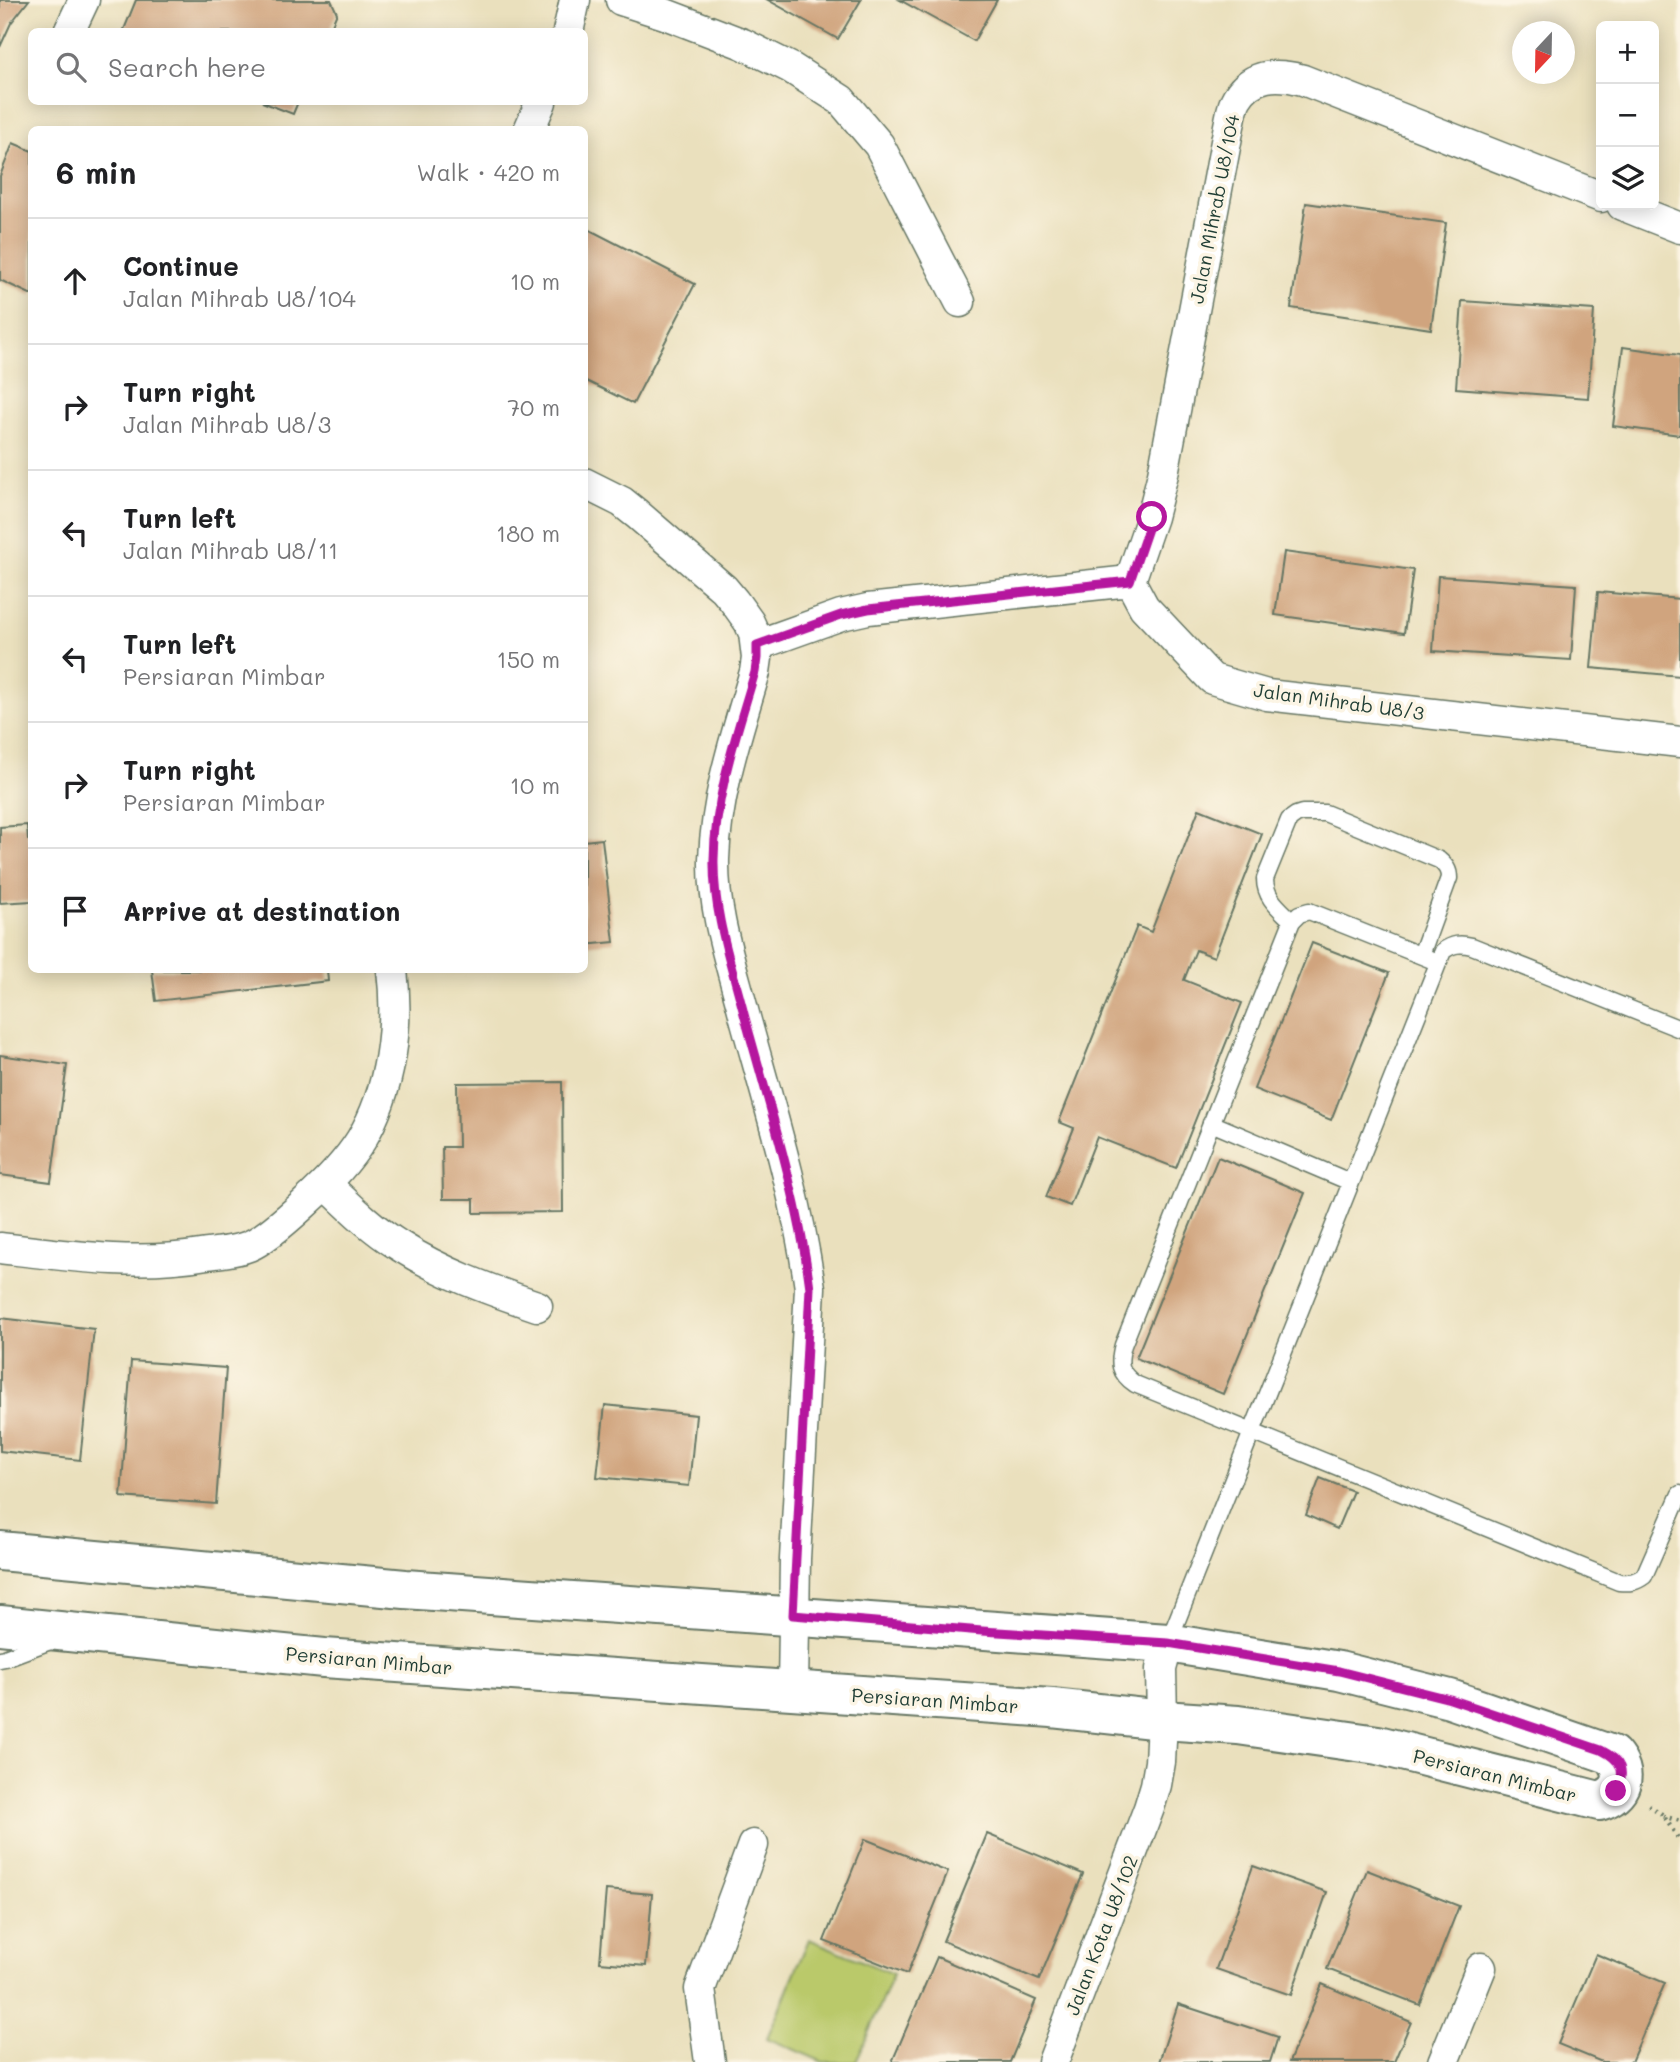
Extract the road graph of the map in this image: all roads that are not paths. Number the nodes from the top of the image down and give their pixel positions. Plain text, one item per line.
1 (84, 0) edge
2 (575, 0) edge
3 (621, 0) edge
4 (71, 28) edge
5 (569, 28) edge
6 (540, 105) edge
7 (531, 126) edge
8 (1596, 195) edge
9 (1635, 210) edge
10 (1680, 228) edge
11 (960, 302) dead end
12 (588, 485) edge
13 (1130, 581) junction
14 (757, 645) junction
15 (1680, 742) edge
16 (1292, 921) junction
17 (1421, 955) junction
18 (1437, 962) junction
19 (392, 973) edge
20 (1680, 1029) edge
21 (1211, 1123) junction
22 (1350, 1182) junction
23 (326, 1184) junction
24 (0, 1248) edge
25 (537, 1306) dead end
26 (1250, 1433) junction
27 (1680, 1494) edge
28 (0, 1551) edge
29 (793, 1615) junction
30 (0, 1625) edge
31 (76, 1631) junction
32 (1168, 1643) junction
33 (0, 1659) edge
34 (793, 1689) junction
35 (1162, 1720) junction
36 (753, 1845) dead end
37 (1481, 1968) dead end
38 (710, 2062) edge
39 (1053, 2062) edge
40 (1443, 2062) edge

1 - 4 street
2 - 5 street
3 - 11 street
6 - 7 street
8 - 13 street, Jalan Mihrab U8/104
9 - 10 street
12 - 14 street
13 - 14 street
13 - 15 street, Jalan Mihrab U8/3
14 - 29 street
16 - 17 lane
16 - 17 lane
16 - 21 lane
17 - 18 lane
18 - 20 lane
18 - 22 lane
19 - 23 street
21 - 22 lane
21 - 26 lane
22 - 26 lane
23 - 24 street
23 - 25 street
26 - 27 lane
26 - 32 lane
28 - 29 street, Persiaran Mimbar
29 - 32 street, Persiaran Mimbar
29 - 34 street
30 - 31 street, Persiaran Mimbar
31 - 33 lane
31 - 34 street, Persiaran Mimbar
32 - 35 street, Jalan Kota U8/102
32 - 35 street, Persiaran Mimbar
34 - 35 street, Persiaran Mimbar
35 - 39 street, Jalan Kota U8/102
36 - 38 street
37 - 40 street

